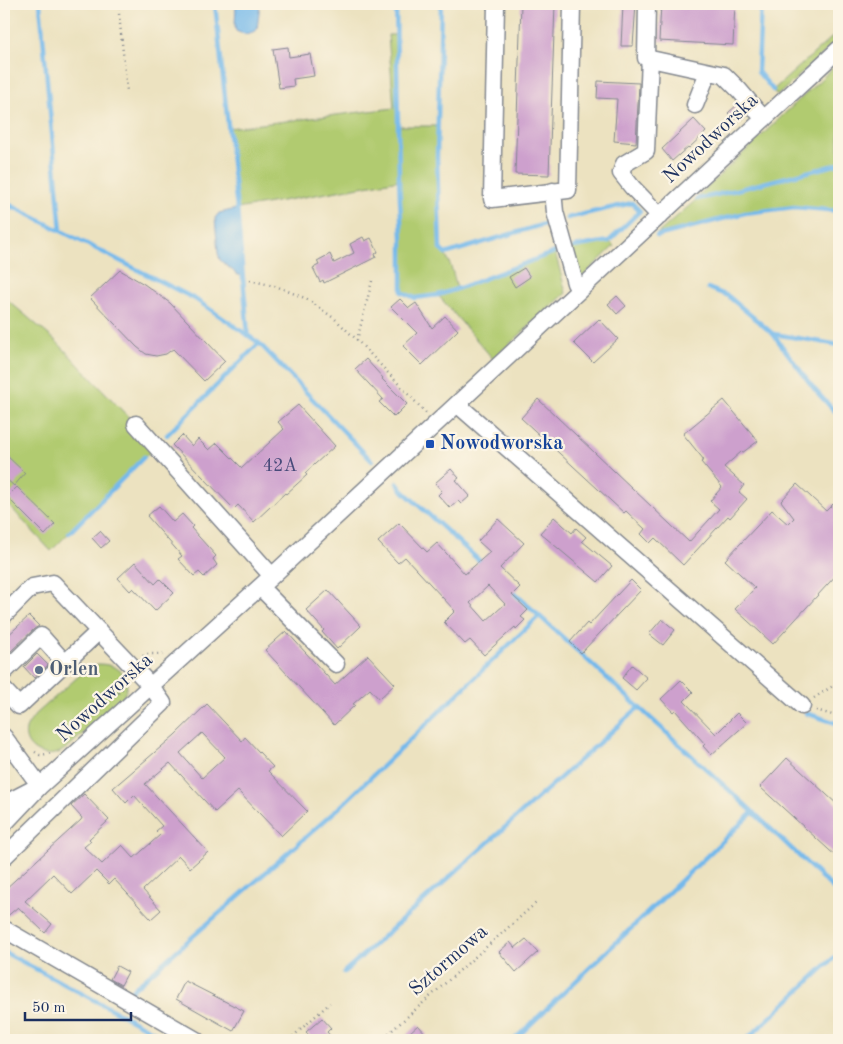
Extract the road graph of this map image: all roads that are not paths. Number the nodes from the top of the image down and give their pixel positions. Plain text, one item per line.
1 (496, 4) edge
2 (572, 4) edge
3 (647, 4) edge
4 (839, 49) edge
5 (650, 58) junction
6 (708, 72) junction
7 (695, 105) dead end
8 (764, 119) junction
9 (553, 191) junction
10 (660, 216) junction
11 (579, 290) junction
12 (457, 404) junction
13 (136, 424) dead end
14 (266, 581) junction
15 (4, 615) edge
16 (99, 631) junction
17 (65, 663) junction
18 (336, 664) dead end
19 (4, 672) edge
20 (151, 686) junction
21 (4, 690) edge
22 (802, 706) road end
23 (4, 737) edge
24 (40, 786) junction
25 (4, 804) edge
26 (4, 824) edge
27 (4, 857) edge
28 (4, 929) edge
29 (196, 1040) edge

1 - 9 street
2 - 9 street
3 - 5 street
4 - 8 street, Nowodworska
5 - 6 street
5 - 10 street
6 - 7 street
6 - 8 street
8 - 10 street, Nowodworska
9 - 11 street
10 - 11 street, Nowodworska
11 - 12 street, Nowodworska
12 - 14 street, Nowodworska
12 - 22 street
13 - 14 street
14 - 18 street
14 - 20 street, Nowodworska
15 - 16 street
16 - 17 street
16 - 20 street
17 - 19 street
17 - 21 street
20 - 24 street, Nowodworska
20 - 27 street
23 - 24 street
24 - 25 street
24 - 26 street, Nowodworska
28 - 29 street

